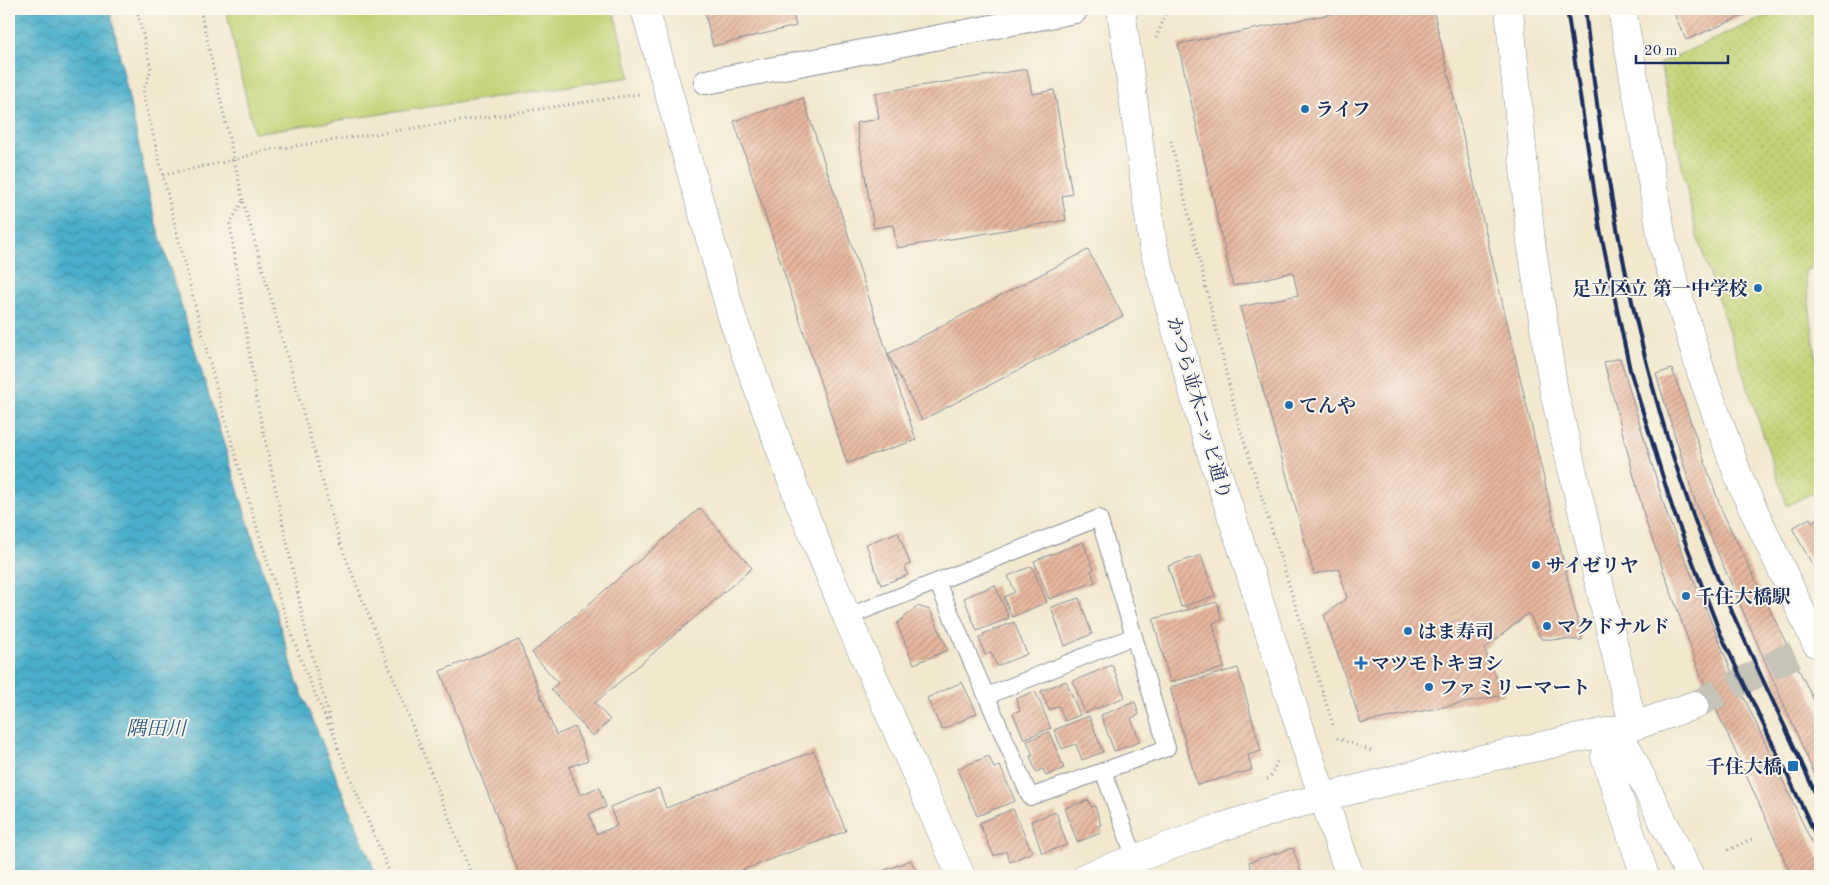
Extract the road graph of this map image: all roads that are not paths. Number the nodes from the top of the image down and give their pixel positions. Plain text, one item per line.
1 (645, 9) edge
2 (1121, 9) edge
3 (1509, 9) edge
4 (1622, 9) edge
5 (1075, 11) dead end
6 (706, 82) dead end
7 (937, 582) junction
8 (847, 617) junction
9 (1134, 636) junction
10 (1812, 645) edge
11 (986, 696) junction
12 (1694, 705) tunnel mouth
13 (1623, 729) junction
14 (1103, 771) junction
15 (1324, 797) junction
16 (1135, 858) junction
17 (961, 876) edge
18 (1088, 876) edge
19 (1350, 876) edge
20 (1645, 876) edge
21 (1690, 876) edge

1 - 8 street
2 - 15 street, かつら並木ニッピ通り
3 - 13 street
4 - 10 street
5 - 6 street
7 - 8 lane
7 - 9 lane
7 - 11 lane
8 - 17 street
9 - 11 lane
9 - 14 lane
11 - 14 lane
12 - 13 street
13 - 15 street
13 - 20 street
13 - 21 street
14 - 16 lane
15 - 16 street
15 - 19 street, かつら並木ニッピ通り
16 - 18 street

